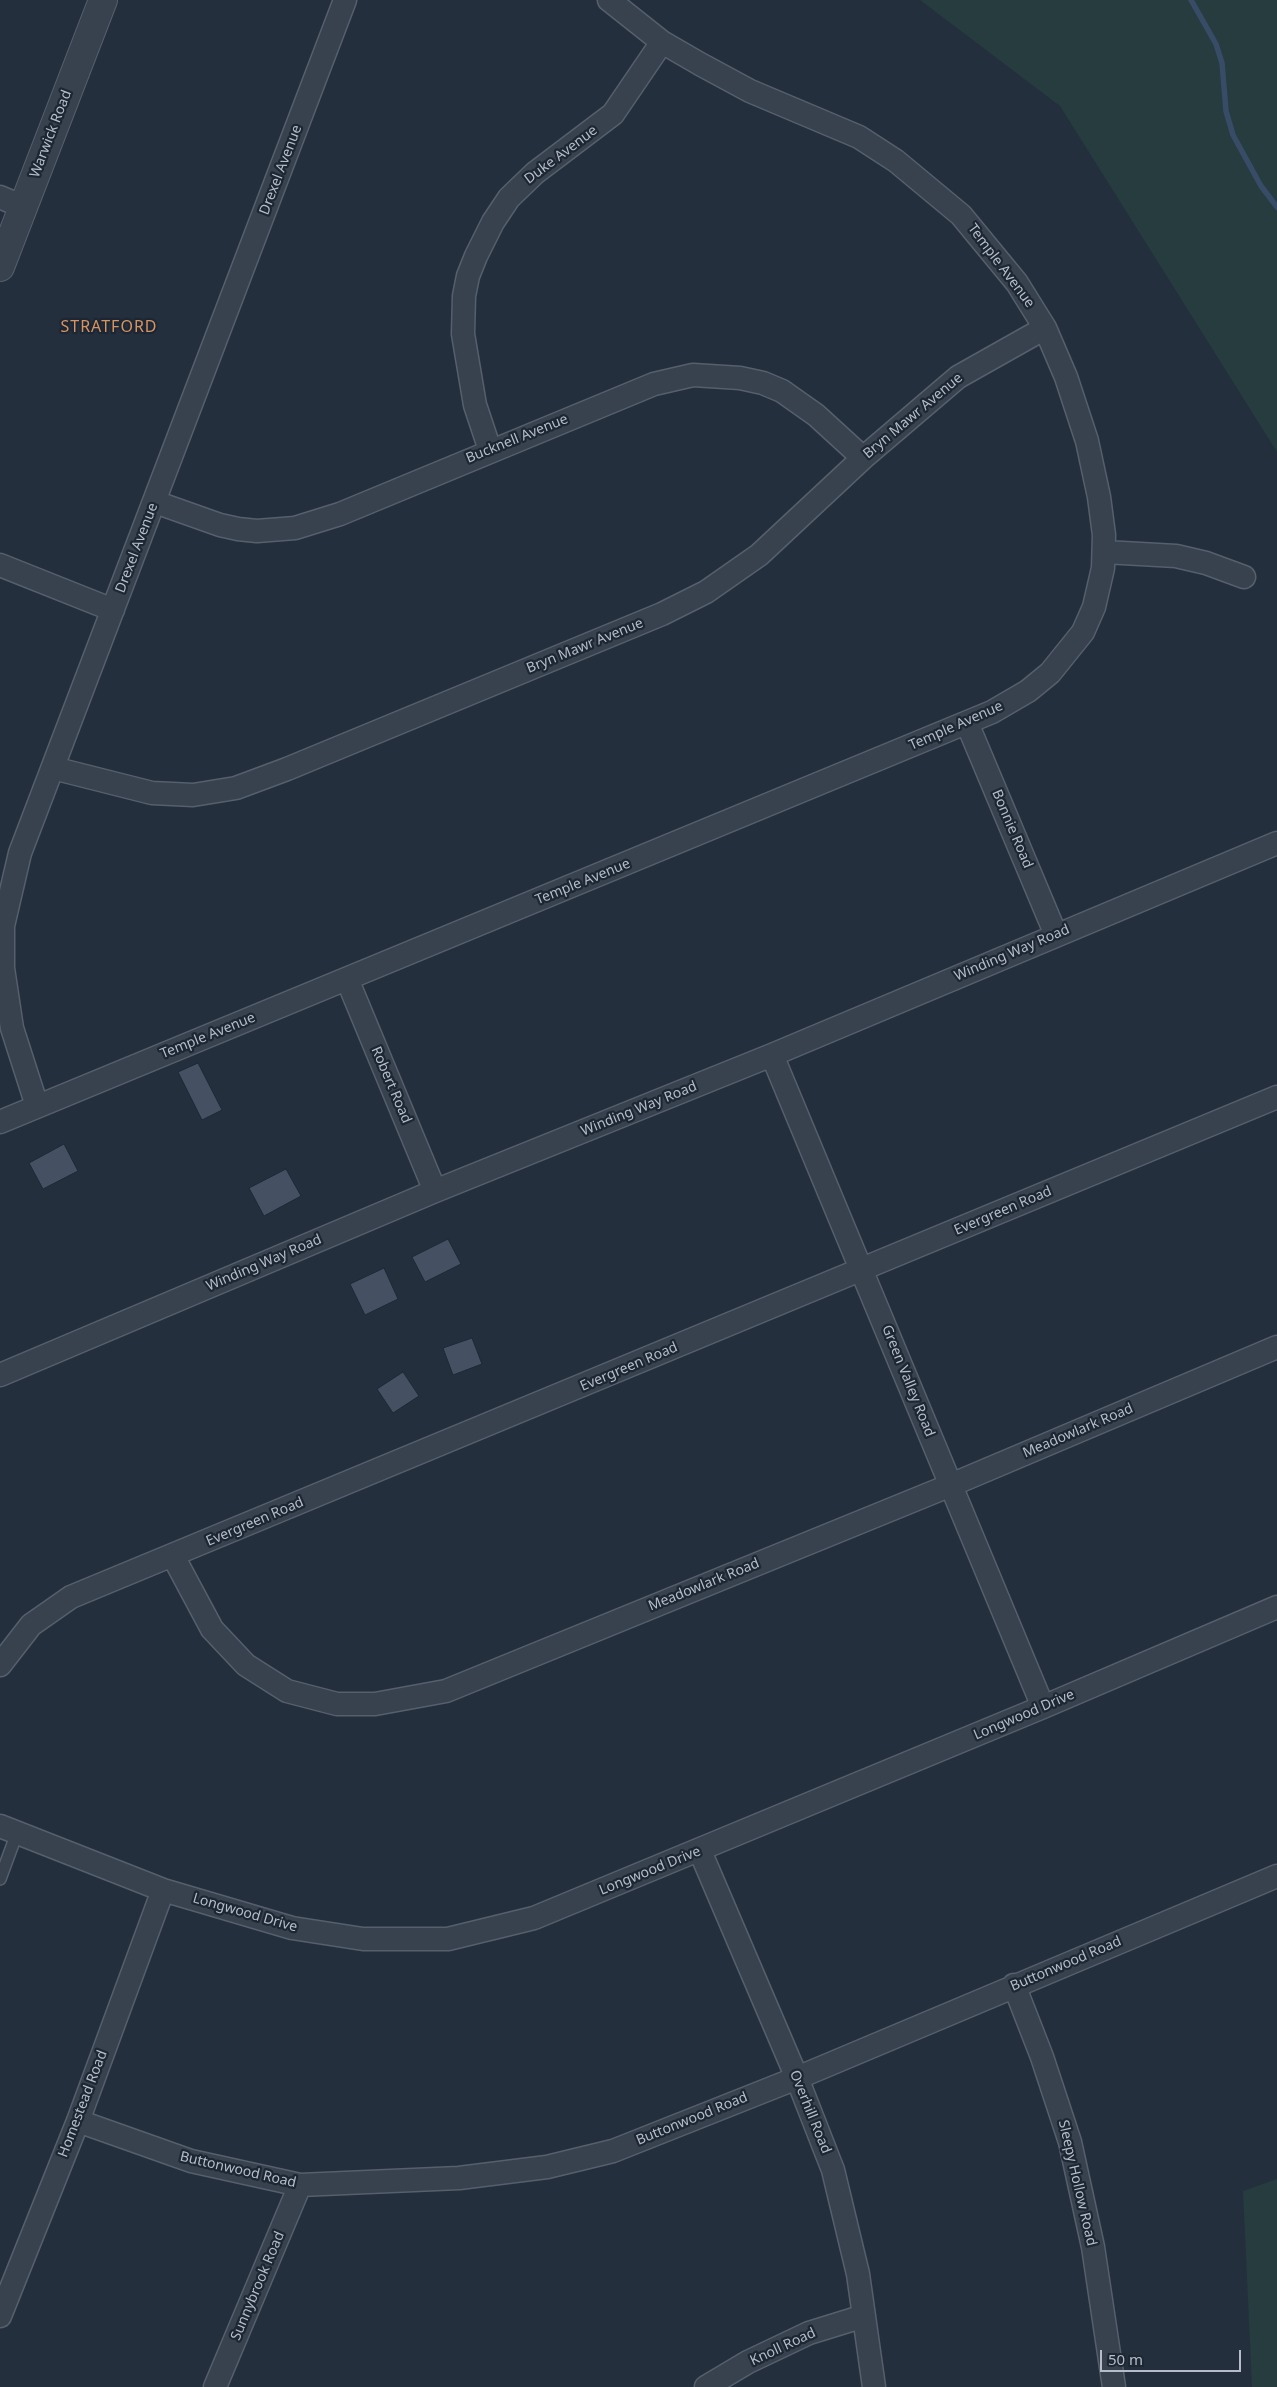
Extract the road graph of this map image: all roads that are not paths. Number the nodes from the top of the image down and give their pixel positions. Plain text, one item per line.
1 (104, 0) edge
2 (345, 0) edge
3 (609, 0) edge
4 (662, 42) junction
5 (12, 202) edge
6 (0, 267) edge
7 (1045, 328) junction
8 (490, 450) junction
9 (863, 458) junction
10 (155, 502) junction
11 (1105, 552) junction
12 (0, 565) edge
13 (1244, 577) dead end
14 (113, 610) junction
15 (967, 723) junction
16 (53, 768) junction
17 (1277, 843) edge
18 (1056, 935) junction
19 (347, 979) junction
20 (772, 1055) junction
21 (1277, 1097) edge
22 (37, 1106) junction
23 (0, 1122) edge
24 (435, 1191) junction
25 (862, 1270) junction
26 (1277, 1347) edge
27 (0, 1375) edge
28 (951, 1485) junction
29 (173, 1556) junction
30 (1277, 1607) edge
31 (0, 1665) edge
32 (1043, 1707) junction
33 (8, 1830) edge
34 (700, 1850) junction
35 (1277, 1876) edge
36 (0, 1878) edge
37 (163, 1890) junction
38 (1014, 1986) junction
39 (797, 2078) junction
40 (78, 2121) junction
41 (300, 2185) junction
42 (0, 2316) edge
43 (864, 2316) junction
44 (216, 2387) edge
45 (706, 2387) edge
46 (874, 2387) edge
47 (1114, 2387) edge

1 - 5 street, Warwick Road
2 - 10 street, Drexel Avenue
3 - 4 street, Temple Avenue
4 - 7 street, Temple Avenue
4 - 8 street, Duke Avenue
5 - 6 street, Warwick Road
7 - 9 street, Bryn Mawr Avenue
7 - 11 street, Temple Avenue
8 - 9 street, Bucknell Avenue
8 - 10 street, Bucknell Avenue
9 - 16 street, Bryn Mawr Avenue
10 - 14 street, Drexel Avenue
11 - 13 street
11 - 15 street, Temple Avenue
12 - 14 street
14 - 16 street, Drexel Avenue
15 - 18 street, Bonnie Road
15 - 19 street, Temple Avenue
16 - 22 street, Drexel Avenue
17 - 18 street, Winding Way Road
18 - 20 street, Winding Way Road
19 - 22 street, Temple Avenue
19 - 24 street, Robert Road
20 - 24 street, Winding Way Road
20 - 25 street, Green Valley Road
21 - 25 street, Evergreen Road
22 - 23 street, Temple Avenue
24 - 27 street, Winding Way Road
25 - 28 street, Green Valley Road
25 - 29 street, Evergreen Road
26 - 28 street, Meadowlark Road
28 - 29 street, Meadowlark Road
28 - 32 street, Green Valley Road
29 - 31 street, Evergreen Road
30 - 32 street, Longwood Drive
32 - 34 street, Longwood Drive
33 - 36 lane
33 - 37 street, Longwood Drive
34 - 37 street, Longwood Drive
34 - 39 street, Overhill Road
35 - 38 street, Buttonwood Road
37 - 40 street, Homestead Road
38 - 39 street, Buttonwood Road
38 - 47 street, Sleepy Hollow Road
39 - 41 street, Buttonwood Road
39 - 43 street, Overhill Road
40 - 41 street, Buttonwood Road
40 - 42 street, Homestead Road
41 - 44 street, Sunnybrook Road
43 - 45 street, Knoll Road
43 - 46 street, Overhill Road

